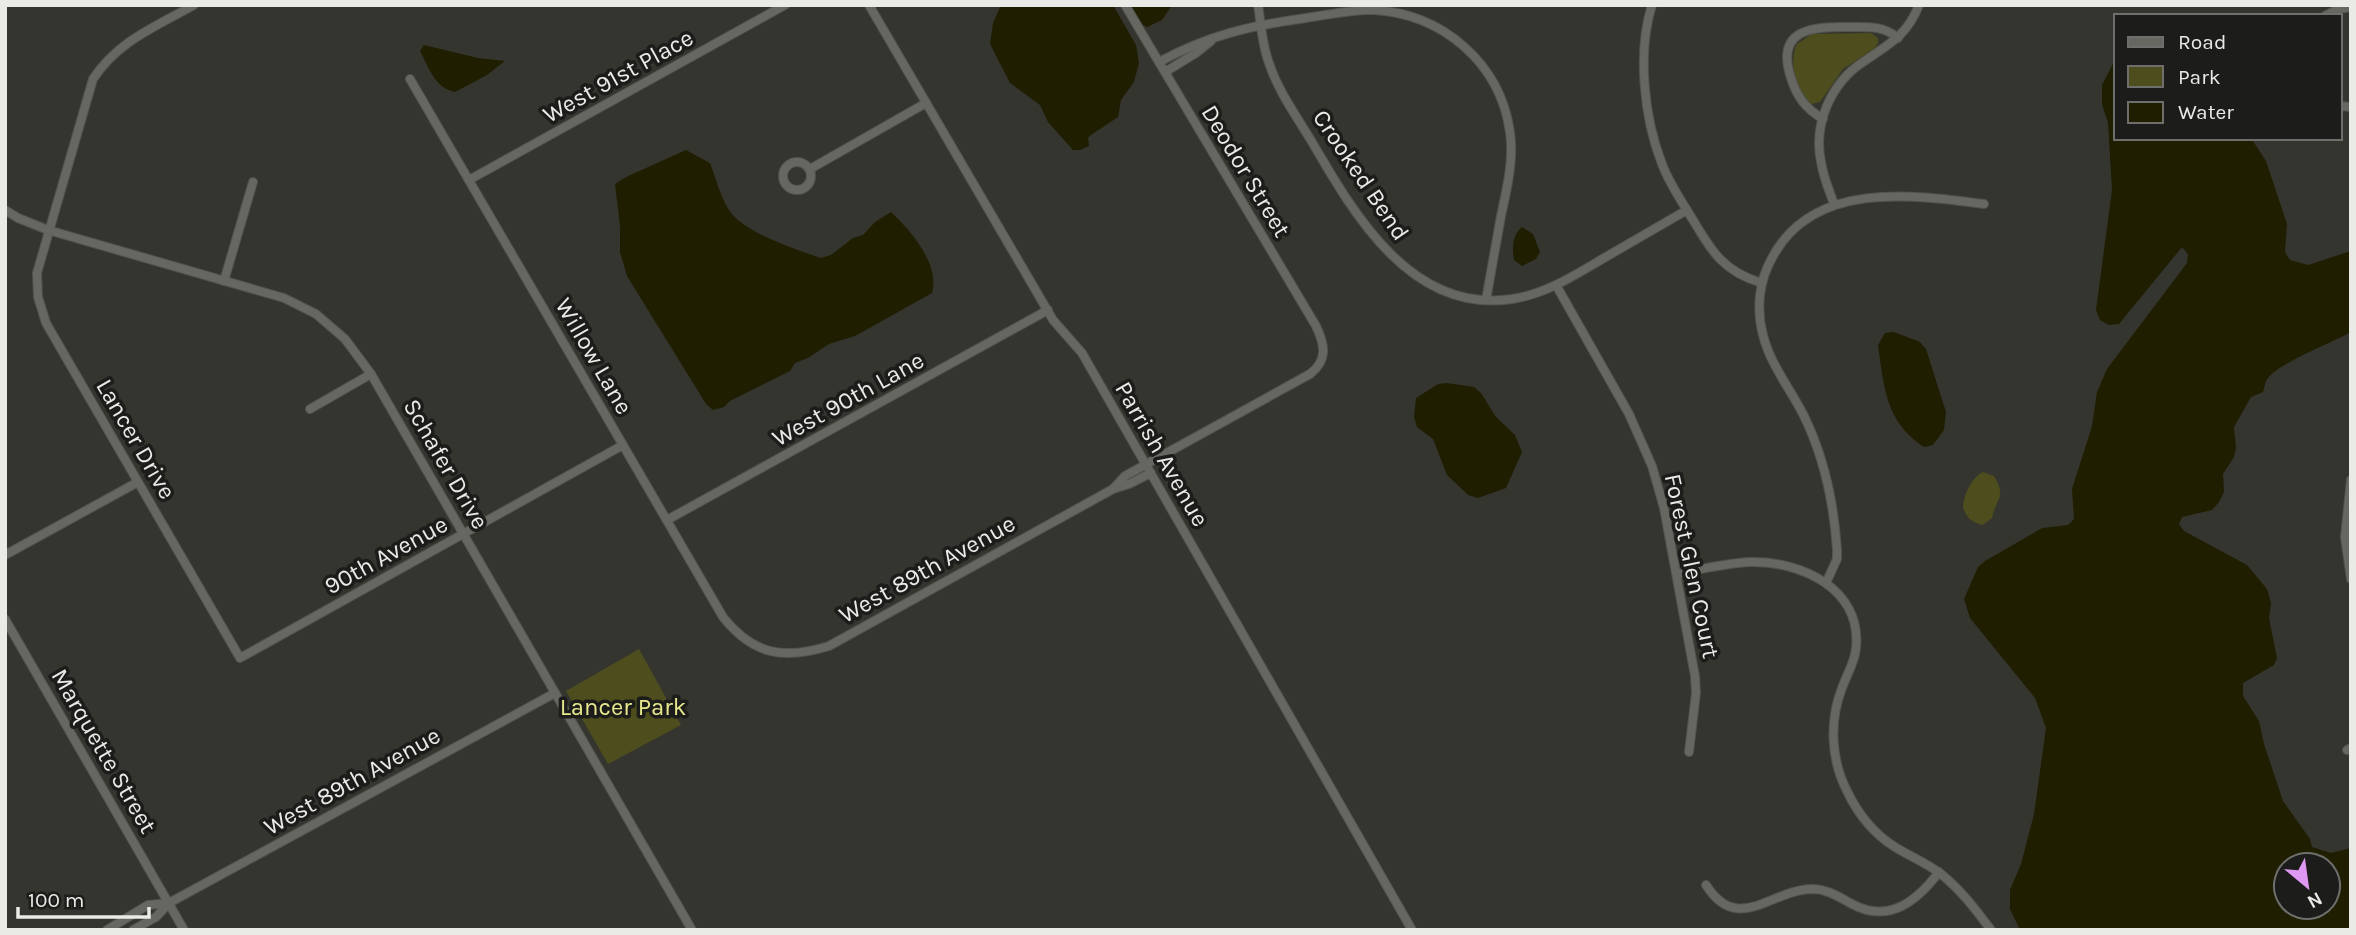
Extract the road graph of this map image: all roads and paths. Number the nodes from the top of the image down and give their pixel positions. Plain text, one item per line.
1 (194, 5) edge
2 (785, 5) edge
3 (869, 5) edge
4 (1125, 5) edge
5 (1258, 5) edge
6 (1652, 5) edge
7 (1919, 5) edge
8 (2351, 7) edge
9 (2325, 11) edge
10 (1261, 24) junction
11 (1898, 38) junction
12 (1213, 39) junction
13 (1159, 62) junction
14 (1165, 72) junction
15 (410, 79) dead end
16 (926, 103) junction
17 (1822, 119) junction
18 (810, 169) dead end
19 (469, 180) junction
20 (253, 182) dead end
21 (1834, 204) junction
22 (1984, 204) dead end
23 (5, 210) edge
24 (1687, 210) junction
25 (48, 230) junction
26 (224, 281) junction
27 (1762, 283) junction
28 (1556, 285) junction
29 (1486, 300) junction
30 (1048, 310) junction
31 (1323, 359) joint
32 (371, 374) junction
33 (310, 408) dead end
34 (623, 445) junction
35 (1146, 464) junction
36 (1152, 473) junction
37 (2351, 480) edge
38 (138, 482) junction
39 (1113, 489) junction
40 (667, 520) junction
41 (464, 534) junction
42 (5, 555) edge
43 (1677, 574) junction
44 (2351, 579) edge
45 (1826, 583) junction
46 (5, 619) edge
47 (754, 646) joint
48 (240, 658) joint
49 (555, 693) junction
50 (1689, 752) dead end
51 (1939, 872) junction
52 (1706, 886) dead end
53 (169, 903) junction
54 (107, 930) edge
55 (133, 930) edge
56 (184, 930) edge
57 (692, 930) edge
58 (1412, 930) edge
59 (1991, 930) edge

1 - 25 street, Lancer Drive
2 - 19 street, West 91st Place
3 - 16 street, Parrish Avenue
4 - 13 street, Deodor Street
5 - 10 street, Crooked Bend
6 - 24 street
7 - 11 street
8 - 9 street
10 - 12 street
10 - 29 street, Crooked Bend
10 - 29 street
11 - 17 street
11 - 17 street
12 - 13 street
12 - 14 street
13 - 14 street, Deodor Street
14 - 31 street, Deodor Street
15 - 19 street, Willow Lane
16 - 18 street
16 - 30 street, Parrish Avenue
17 - 21 street
19 - 34 street, Willow Lane
20 - 26 street
21 - 22 street
21 - 27 street
23 - 25 street, Schafer Drive
24 - 27 street
24 - 28 street, Crooked Bend
25 - 26 street, Schafer Drive
25 - 38 street, Lancer Drive
26 - 32 street, Schafer Drive
27 - 45 street
28 - 29 street, Crooked Bend
28 - 43 street, Forest Glen Court
30 - 35 street, Parrish Avenue
30 - 40 street, West 90th Lane
31 - 35 street, West 89th Avenue
32 - 33 street
32 - 41 street, Schafer Drive
34 - 40 street, Willow Lane
34 - 41 street, 90th Avenue
35 - 36 street, Parrish Avenue
35 - 39 street, West 89th Avenue
36 - 39 street, West 89th Avenue
36 - 58 street, Parrish Avenue
37 - 44 street
38 - 42 street
38 - 48 street, Lancer Drive
39 - 47 street, West 89th Avenue
40 - 47 street, Willow Lane
41 - 48 street, 90th Avenue
41 - 49 street, Schafer Drive
43 - 45 street
43 - 50 street, Forest Glen Court
45 - 51 street
46 - 53 street, Marquette Street
49 - 53 street, West 89th Avenue
49 - 57 street, Schafer Drive
51 - 52 street
51 - 59 street
53 - 54 street, West 89th Avenue
53 - 55 street, West 89th Avenue
53 - 56 street, Marquette Street

